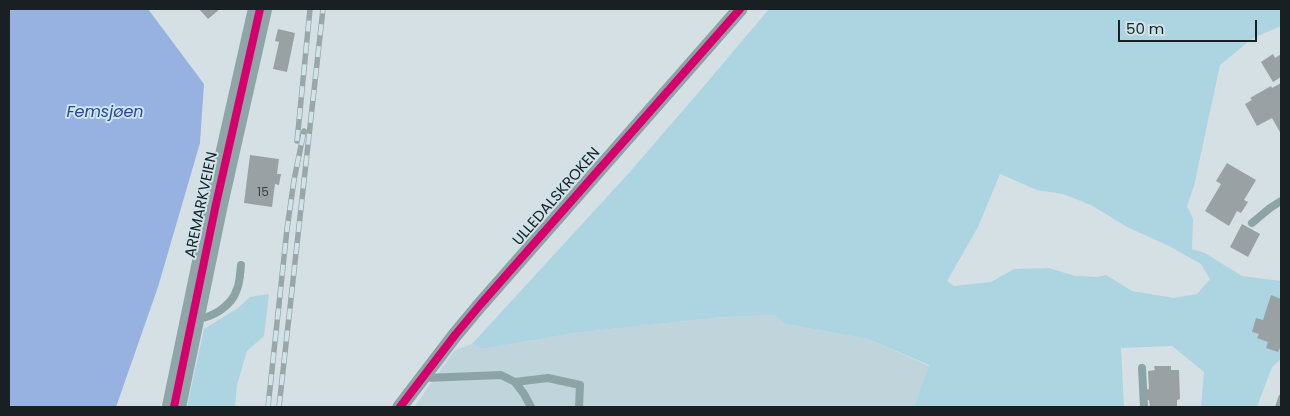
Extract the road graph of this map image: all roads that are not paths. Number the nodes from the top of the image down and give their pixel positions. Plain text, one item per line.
1 (260, 9) edge
2 (740, 9) edge
3 (1281, 201) edge
4 (1252, 222) dead end
5 (241, 265) dead end
6 (192, 320) junction
7 (1142, 368) dead end
8 (422, 378) junction
9 (515, 382) junction
10 (174, 407) edge
11 (400, 407) edge
12 (531, 407) edge
13 (579, 407) edge
14 (1144, 407) edge

1 - 6 main road, AREMARKVEIEN
2 - 8 street, ULLEDALSKROKEN
3 - 4 lane
5 - 6 lane
6 - 10 main road, AREMARKVEIEN
7 - 14 lane
8 - 9 lane
8 - 11 street, ULLEDALSKROKEN
9 - 12 lane
9 - 13 lane

